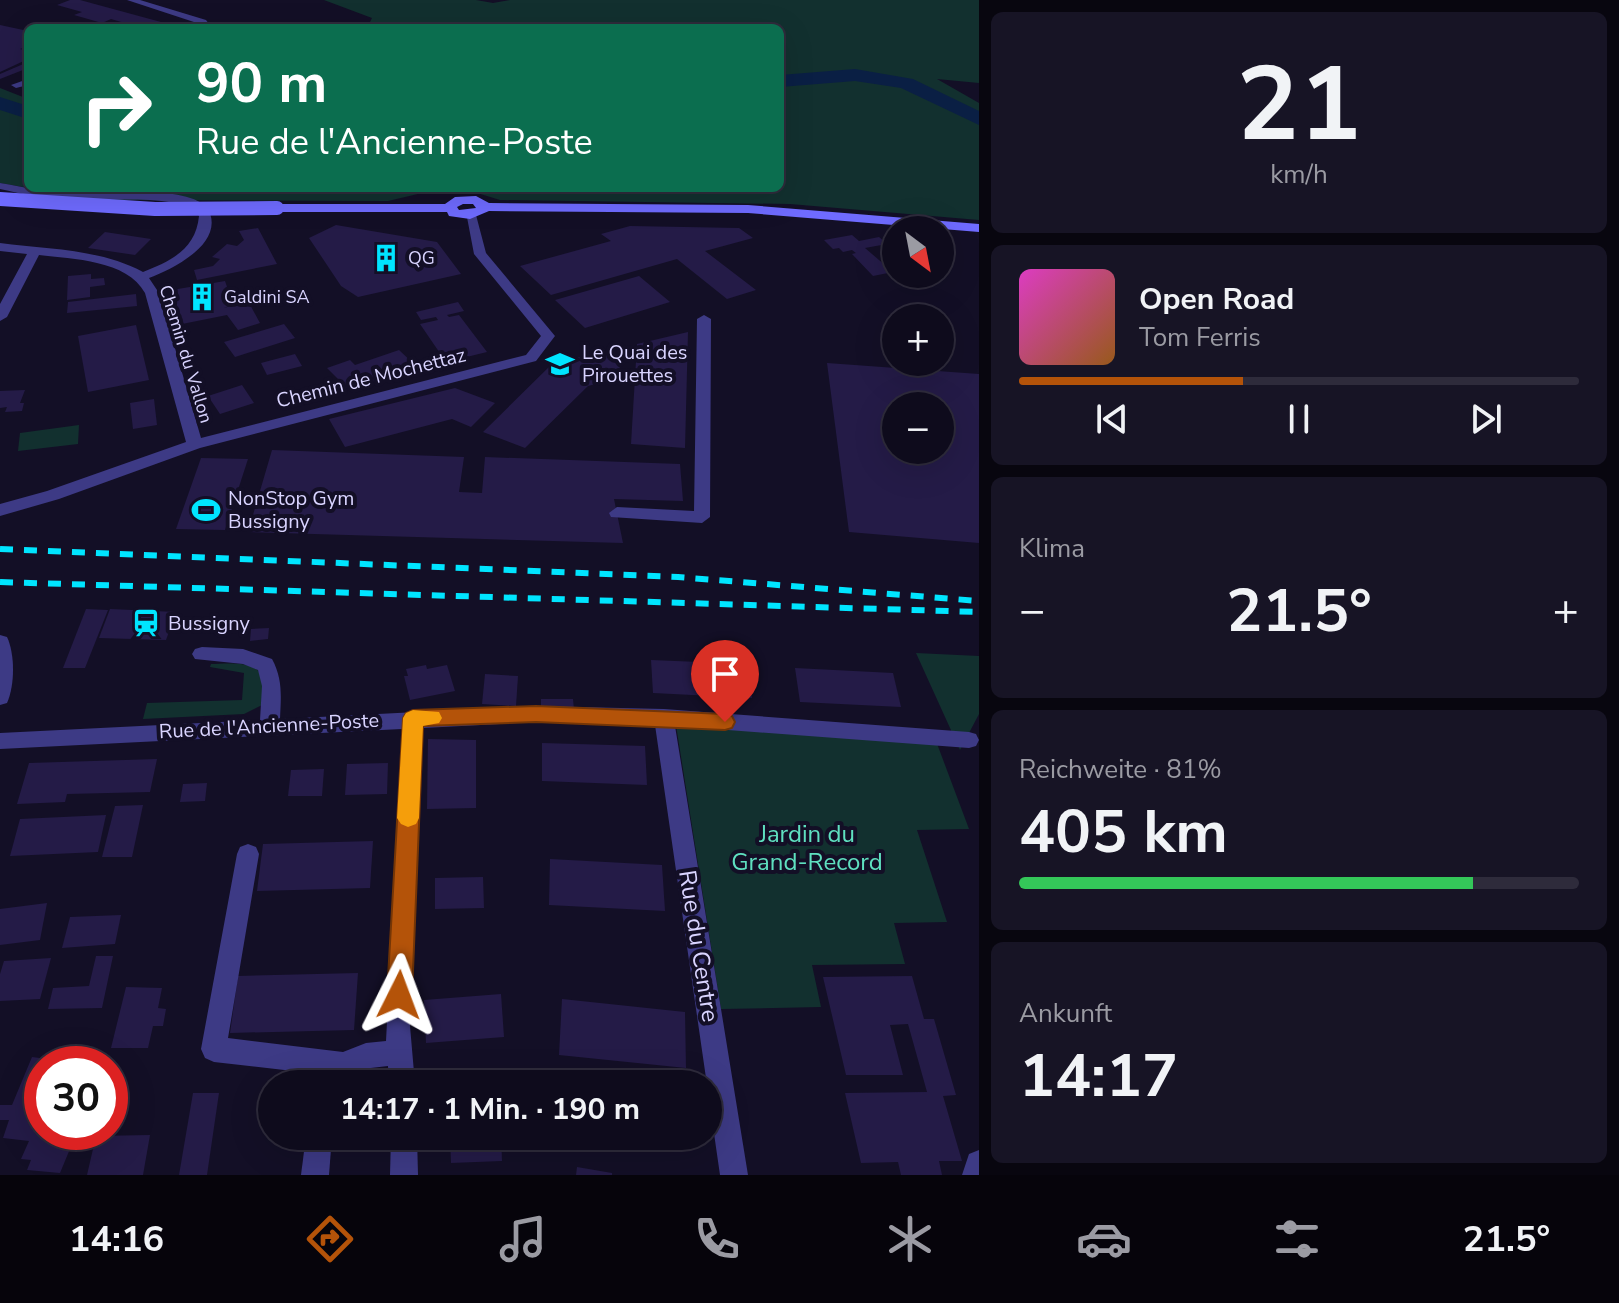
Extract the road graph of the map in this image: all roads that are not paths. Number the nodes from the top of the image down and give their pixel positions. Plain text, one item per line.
1 (131, 0) edge
2 (204, 24) edge
3 (24, 83) edge
4 (16, 85) dead end
5 (0, 186) edge
6 (24, 190) edge
7 (39, 192) edge
8 (0, 199) edge
9 (484, 207) junction
10 (449, 208) junction
11 (470, 215) junction
12 (979, 228) edge
13 (0, 247) edge
14 (34, 252) junction
15 (141, 277) junction
16 (0, 317) edge
17 (704, 319) dead end
18 (195, 444) junction
19 (0, 510) edge
20 (617, 513) dead end
21 (0, 642) edge
22 (202, 654) dead end
23 (0, 697) edge
24 (664, 717) junction
25 (413, 718) junction
26 (269, 727) junction
27 (969, 740) dead end
28 (0, 741) edge
29 (248, 854) dead end
30 (398, 1054) junction
31 (316, 1070) edge
32 (341, 1070) edge
33 (400, 1070) edge
34 (318, 1150) edge
35 (404, 1150) edge
36 (979, 1164) edge
37 (315, 1175) edge
38 (404, 1175) edge
39 (734, 1175) edge
40 (976, 1175) edge

1 - 2 street
3 - 4 street
5 - 6 street
7 - 15 street
8 - 10 main road, bridge
9 - 10 main road
9 - 11 main road
9 - 12 main road
10 - 11 main road
11 - 18 street, Chemin de Mochettaz
13 - 14 street, Chemin du Vallon
14 - 15 street, Chemin du Vallon
14 - 16 street
15 - 18 street, Chemin du Vallon
17 - 20 street
18 - 19 street, Chemin de Mochettaz
21 - 23 street
22 - 26 street
24 - 25 street, Rue de l'Ancienne-Poste
24 - 27 street, Rue de l'Ancienne-Poste
24 - 39 street, Rue du Centre
25 - 26 street, Rue de l'Ancienne-Poste
25 - 30 street
26 - 28 street, Rue de l'Ancienne-Poste
29 - 31 street
30 - 32 street
30 - 33 street
34 - 37 street
35 - 38 street
36 - 40 street

